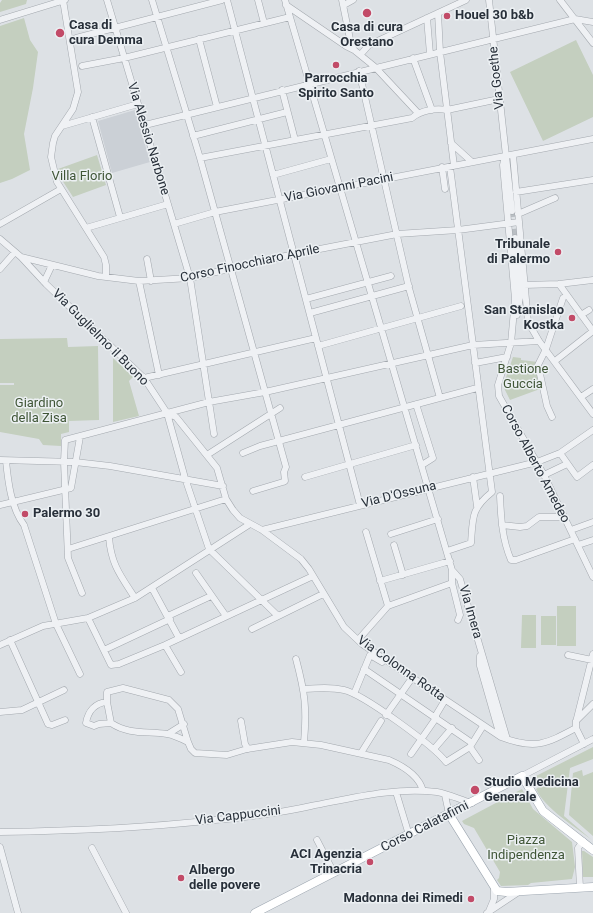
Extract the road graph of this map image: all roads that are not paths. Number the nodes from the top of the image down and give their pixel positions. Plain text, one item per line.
1 (64, 0) edge
2 (107, 0) edge
3 (152, 0) edge
4 (222, 0) edge
5 (227, 0) edge
6 (258, 0) edge
7 (353, 0) edge
8 (466, 0) edge
9 (489, 0) edge
10 (560, 0) edge
11 (285, 1) edge
12 (343, 3) edge
13 (438, 13) junction
14 (157, 16) junction
15 (290, 17) junction
16 (427, 18) junction
17 (575, 19) junction
18 (0, 20) edge
19 (593, 22) edge
20 (264, 23) junction
21 (115, 27) junction
22 (235, 30) junction
23 (76, 38) dead end
24 (493, 38) junction
25 (199, 39) junction
26 (593, 42) edge
27 (166, 47) junction
28 (354, 50) junction
29 (440, 52) junction
30 (361, 54) junction
31 (430, 54) junction
32 (124, 58) junction
33 (413, 58) junction
34 (82, 66) dead end
35 (375, 67) junction
36 (359, 71) junction
37 (309, 83) junction
38 (282, 90) junction
39 (253, 98) junction
40 (499, 99) junction
41 (138, 104) junction
42 (217, 107) junction
43 (432, 110) junction
44 (447, 110) junction
45 (287, 112) junction
46 (418, 113) junction
47 (186, 115) junction
48 (92, 117) junction
49 (258, 120) junction
50 (144, 125) junction
51 (372, 125) junction
52 (62, 126) junction
53 (324, 134) junction
54 (193, 136) junction
55 (593, 139) edge
56 (295, 140) junction
57 (451, 143) junction
58 (265, 146) junction
59 (512, 155) junction
60 (505, 156) junction
61 (200, 158) junction
62 (331, 158) junction
63 (472, 162) junction
64 (452, 166) junction
65 (442, 167) junction
66 (273, 176) junction
67 (383, 179) junction
68 (593, 180) edge
69 (340, 186) junction
70 (61, 189) junction
71 (445, 189) dead end
72 (516, 192) junction
73 (556, 192) junction
74 (279, 199) junction
75 (168, 204) junction
76 (512, 210) tunnel mouth
77 (215, 212) junction
78 (518, 214) junction
79 (120, 217) junction
80 (0, 224) edge
81 (174, 224) junction
82 (519, 225) junction
83 (508, 226) junction
84 (86, 228) junction
85 (458, 230) junction
86 (397, 234) junction
87 (515, 238) tunnel mouth
88 (0, 239) edge
89 (356, 242) junction
90 (14, 252) junction
91 (294, 254) junction
92 (21, 257) junction
93 (147, 259) dead end
94 (52, 265) junction
95 (0, 269) edge
96 (231, 270) junction
97 (391, 276) dead end
98 (106, 277) junction
99 (190, 278) junction
100 (593, 280) edge
101 (139, 281) junction
102 (151, 281) junction
103 (44, 282) junction
104 (368, 282) junction
105 (559, 284) junction
106 (524, 285) junction
107 (409, 286) junction
108 (372, 296) junction
109 (563, 298) dead end
110 (306, 299) junction
111 (461, 306) dead end
112 (589, 310) dead end
113 (310, 313) junction
114 (581, 315) junction
115 (418, 318) junction
116 (514, 324) junction
117 (382, 329) junction
118 (593, 331) edge
119 (316, 338) junction
120 (539, 341) junction
121 (511, 343) junction
122 (473, 345) junction
123 (318, 346) junction
124 (546, 349) junction
125 (254, 351) junction
126 (428, 355) junction
127 (507, 357) junction
128 (555, 361) junction
129 (475, 363) junction
130 (203, 364) junction
131 (392, 364) junction
132 (159, 375) junction
133 (144, 378) junction
134 (328, 378) junction
135 (478, 388) junction
136 (593, 389) edge
137 (265, 392) junction
138 (581, 397) junction
139 (440, 398) junction
140 (209, 402) junction
141 (416, 404) junction
142 (590, 405) edge
143 (405, 407) junction
144 (280, 408) dead end
145 (272, 412) junction
146 (167, 413) junction
147 (593, 414) edge
148 (552, 416) dead end
149 (339, 426) junction
150 (593, 430) edge
151 (214, 434) dead end
152 (80, 437) junction
153 (279, 441) junction
154 (416, 445) junction
155 (243, 453) dead end
156 (560, 453) junction
157 (207, 455) junction
158 (3, 460) edge
159 (64, 462) junction
160 (75, 462) junction
161 (537, 462) junction
162 (350, 464) junction
163 (567, 464) junction
164 (422, 465) junction
165 (593, 465) edge
166 (490, 473) junction
167 (8, 474) junction
168 (0, 475) edge
169 (544, 475) junction
170 (305, 477) dead end
171 (473, 477) junction
172 (186, 478) junction
173 (222, 486) junction
174 (428, 488) junction
175 (66, 489) junction
176 (253, 491) dead end
177 (500, 496) dead end
178 (226, 499) junction
179 (14, 502) junction
180 (0, 505) edge
181 (360, 505) junction
182 (477, 506) junction
183 (195, 509) junction
184 (563, 517) junction
185 (438, 520) junction
186 (593, 522) edge
187 (250, 524) junction
188 (502, 525) junction
189 (262, 530) junction
190 (570, 530) junction
191 (366, 532) dead end
192 (391, 534) dead end
193 (108, 536) junction
194 (575, 538) junction
195 (593, 540) edge
196 (394, 544) dead end
197 (578, 545) junction
198 (68, 549) junction
199 (209, 549) junction
200 (447, 551) junction
201 (450, 561) junction
202 (452, 570) junction
203 (196, 573) dead end
204 (403, 575) junction
205 (313, 576) junction
206 (593, 577) edge
207 (380, 581) junction
208 (452, 583) junction
209 (152, 588) junction
210 (82, 593) dead end
211 (323, 594) junction
212 (211, 596) junction
213 (135, 598) junction
214 (261, 600) junction
215 (388, 606) junction
216 (226, 616) junction
217 (278, 616) junction
218 (88, 618) junction
219 (169, 618) junction
220 (458, 620) dead end
221 (56, 624) junction
222 (252, 629) dead end
223 (180, 638) junction
224 (10, 640) junction
225 (358, 640) junction
226 (165, 645) junction
227 (0, 646) edge
228 (480, 647) junction
229 (104, 650) junction
230 (568, 655) dead end
231 (592, 657) edge
232 (296, 659) dead end
233 (384, 659) junction
234 (364, 669) junction
235 (181, 672) dead end
236 (80, 674) dead end
237 (412, 678) junction
238 (304, 689) junction
239 (64, 690) dead end
240 (354, 694) junction
241 (401, 694) junction
242 (445, 700) junction
243 (107, 702) junction
244 (37, 703) junction
245 (593, 704) edge
246 (0, 712) edge
247 (386, 715) junction
248 (436, 718) junction
249 (65, 720) dead end
250 (241, 720) dead end
251 (381, 721) dead end
252 (111, 723) junction
253 (184, 724) junction
254 (576, 725) junction
255 (483, 726) junction
256 (452, 728) junction
257 (168, 734) junction
258 (500, 736) junction
259 (507, 739) junction
260 (593, 739) edge
261 (422, 740) junction
262 (188, 742) junction
263 (304, 743) junction
264 (584, 744) junction
265 (471, 745) junction
266 (248, 749) junction
267 (434, 749) junction
268 (361, 753) junction
269 (411, 754) dead end
270 (479, 760) dead end
271 (522, 776) junction
272 (423, 791) junction
273 (396, 792) junction
274 (446, 795) junction
275 (472, 803) junction
276 (449, 814) junction
277 (0, 832) edge
278 (409, 835) junction
279 (317, 840) dead end
280 (583, 841) junction
281 (0, 847) edge
282 (92, 848) dead end
283 (593, 850) edge
284 (334, 873) junction
285 (593, 887) edge
286 (494, 888) junction
287 (580, 888) junction
288 (520, 891) junction
289 (16, 912) edge
290 (488, 912) edge
291 (126, 913) edge
292 (255, 913) edge

1 - 18 street
1 - 52 street
2 - 21 street, Via Alessio Narbone
3 - 14 street
4 - 14 street
5 - 22 street
6 - 20 street
7 - 12 street
8 - 13 street
9 - 24 street, Via Goethe
10 - 17 street
11 - 15 street, Via Imera
11 - 28 street
12 - 28 street
13 - 16 street
13 - 29 street
14 - 21 street
14 - 27 street
15 - 20 street
15 - 37 street, Via Imera
16 - 30 street
16 - 31 street
17 - 19 street
17 - 24 street
17 - 26 street
20 - 22 street
21 - 23 street
21 - 32 street, Via Alessio Narbone
22 - 25 street
22 - 39 street
24 - 29 street
24 - 40 street, Via Goethe
25 - 27 street
25 - 42 street
27 - 32 street
27 - 47 street
28 - 30 street
29 - 31 street
29 - 44 street
30 - 35 street
31 - 33 street
32 - 34 street
32 - 41 street, Via Alessio Narbone
33 - 35 street
33 - 43 street
35 - 36 street
35 - 46 street
36 - 37 street
36 - 51 street
37 - 38 street
37 - 53 street, Via Imera
38 - 39 street
38 - 45 street
39 - 42 street
39 - 49 street
40 - 44 street
40 - 60 street, Via Goethe
41 - 48 street
41 - 50 street, Via Alessio Narbone
42 - 47 street
43 - 44 street
43 - 46 street
44 - 57 street
45 - 49 street
45 - 56 street
46 - 51 street
47 - 50 street
47 - 54 street
48 - 52 street
48 - 79 street
49 - 54 street
49 - 58 street
50 - 75 street, Via Alessio Narbone
51 - 53 street
51 - 67 street
52 - 70 street
53 - 56 street
53 - 62 street, Via Imera
54 - 61 street
55 - 59 street, Via Giovanni Pacini
56 - 58 street
57 - 63 street
57 - 64 street
58 - 61 street
58 - 66 street
59 - 60 street, Via Giovanni Pacini
59 - 72 street
60 - 63 street, Via Giovanni Pacini
60 - 76 street
60 - 83 street, Corso Alberto Amedeo
61 - 77 street
62 - 66 street
62 - 69 street, Via Imera
63 - 64 street, Via Giovanni Pacini
64 - 65 street, Via Giovanni Pacini
64 - 85 street
65 - 67 street, Via Giovanni Pacini
65 - 71 street
66 - 74 street
67 - 69 street, Via Giovanni Pacini
67 - 86 street
68 - 73 street
69 - 74 street, Via Giovanni Pacini
69 - 89 street, Via Imera
70 - 80 street
70 - 84 street
72 - 73 street
72 - 78 street
73 - 78 street
74 - 77 street, Via Giovanni Pacini
74 - 91 street
75 - 79 street
75 - 81 street, Via Alessio Narbone
77 - 81 street, Via Giovanni Pacini
77 - 96 street
78 - 82 street
79 - 84 street
81 - 99 street, Via Alessio Narbone
82 - 83 street, Corso Finocchiaro Aprile
82 - 106 street
83 - 85 street, Corso Finocchiaro Aprile
83 - 116 street, Corso Alberto Amedeo
84 - 98 street
85 - 86 street, Corso Finocchiaro Aprile
85 - 122 street
86 - 89 street, Corso Finocchiaro Aprile
86 - 107 street
87 - 116 street, Corso Alberto Amedeo
88 - 90 street, Corso Finocchiaro Aprile
89 - 91 street, Corso Finocchiaro Aprile
89 - 104 street, Via Imera
90 - 92 street, Corso Finocchiaro Aprile
90 - 95 street
91 - 96 street, Corso Finocchiaro Aprile
91 - 110 street
92 - 94 street, Corso Finocchiaro Aprile
92 - 103 street, Via Guglielmo il Buono
93 - 102 street
94 - 98 street, Corso Finocchiaro Aprile
94 - 103 street
96 - 99 street, Corso Finocchiaro Aprile
96 - 125 street
97 - 104 street
98 - 101 street, Corso Finocchiaro Aprile
99 - 102 street, Corso Finocchiaro Aprile
99 - 130 street, Via Alessio Narbone
100 - 105 street
101 - 102 street, Corso Finocchiaro Aprile
101 - 132 street
103 - 133 street, Via Guglielmo il Buono
104 - 108 street, Via Imera
104 - 110 street
105 - 106 street
105 - 114 street
106 - 120 street
107 - 108 street
107 - 115 street
108 - 113 street
108 - 117 street, Via Imera
109 - 124 street
110 - 113 street
111 - 115 street
112 - 114 street
113 - 119 street
114 - 118 street
115 - 117 street
115 - 126 street
116 - 121 street, Corso Alberto Amedeo
117 - 123 street
117 - 131 street, Via Imera
118 - 128 street
119 - 123 street
119 - 125 street
120 - 121 street
120 - 124 street
121 - 122 street
121 - 127 street, Corso Alberto Amedeo
122 - 126 street
122 - 129 street
123 - 134 street
124 - 128 street
124 - 148 street
125 - 130 street
125 - 137 street
126 - 131 street
126 - 139 street
127 - 129 street
127 - 161 street, Corso Alberto Amedeo
128 - 138 street
129 - 135 street
130 - 132 street
130 - 140 street, Via Alessio Narbone
131 - 134 street
131 - 143 street, Via Imera
132 - 133 street
133 - 146 street, Via Guglielmo il Buono
134 - 137 street
134 - 149 street
135 - 139 street
135 - 166 street
136 - 138 street
137 - 140 street
137 - 145 street
138 - 142 street
139 - 141 street
140 - 146 street
140 - 151 street, Via Alessio Narbone
141 - 143 street
141 - 164 street
142 - 147 street
143 - 149 street
143 - 154 street, Via Imera
144 - 145 street
145 - 153 street
145 - 157 street
146 - 152 street
146 - 157 street, Via Guglielmo il Buono
146 - 172 street
149 - 153 street
149 - 162 street
150 - 156 street, Via D'Ossuna
152 - 159 street
152 - 160 street
153 - 155 street
153 - 176 street
154 - 162 street
154 - 164 street, Via Imera
156 - 161 street, Via D'Ossuna
156 - 163 street
157 - 173 street, Via Guglielmo il Buono
158 - 159 street
158 - 167 street
159 - 160 street
159 - 175 street
160 - 172 street
160 - 175 street
161 - 166 street, Via D'Ossuna
161 - 169 street, Corso Alberto Amedeo
162 - 170 street
162 - 181 street
163 - 165 street
163 - 169 street
164 - 174 street, Via Imera
166 - 171 street, Via D'Ossuna
166 - 182 street
167 - 168 street
167 - 179 street
169 - 184 street, Corso Alberto Amedeo
171 - 174 street, Via D'Ossuna
171 - 182 street
172 - 173 street
172 - 183 street
173 - 178 street, Via Guglielmo il Buono
174 - 181 street, Via D'Ossuna
174 - 185 street, Via Imera
175 - 179 street
175 - 198 street
177 - 188 street
178 - 183 street
178 - 187 street, Via Guglielmo il Buono
179 - 180 street
179 - 221 street
181 - 189 street, Via D'Ossuna
182 - 200 street
183 - 193 street
183 - 199 street
184 - 188 street
184 - 190 street, Corso Alberto Amedeo
185 - 192 street
185 - 200 street, Via Imera
186 - 190 street
187 - 189 street, Via Colonna Rotta
187 - 199 street
188 - 194 street
189 - 205 street, Via Colonna Rotta
190 - 194 street, Corso Alberto Amedeo
191 - 207 street
193 - 198 street
193 - 213 street
194 - 197 street, Corso Alberto Amedeo
195 - 197 street
196 - 204 street
197 - 206 street, Corso Alberto Amedeo
198 - 210 street
199 - 209 street
199 - 214 street
200 - 201 street, Via Imera
201 - 202 street, Via Imera
201 - 204 street
202 - 208 street
202 - 228 street, Via Imera
203 - 212 street
204 - 207 street
205 - 211 street, Via Colonna Rotta
205 - 214 street
207 - 215 street
208 - 215 street
208 - 220 street
209 - 213 street
209 - 219 street
211 - 217 street
211 - 225 street, Via Colonna Rotta
212 - 216 street
212 - 219 street
213 - 218 street
214 - 216 street
214 - 217 street
215 - 225 street
216 - 223 street
217 - 222 street
218 - 221 street
218 - 229 street
219 - 223 street
219 - 229 street
221 - 224 street
221 - 236 street
223 - 226 street
224 - 227 street
224 - 244 street
225 - 233 street, Via Colonna Rotta
226 - 229 street
226 - 235 street
228 - 258 street
228 - 259 street, Via Imera
230 - 231 street
231 - 254 street
232 - 238 street
233 - 234 street
233 - 237 street, Via Colonna Rotta
234 - 240 street
234 - 241 street
237 - 241 street
237 - 242 street, Via Colonna Rotta
238 - 240 street
238 - 263 street
239 - 244 street
240 - 247 street
241 - 247 street
241 - 248 street
242 - 248 street
242 - 255 street, Via Colonna Rotta
243 - 252 street
243 - 252 street
243 - 253 street
244 - 246 street
244 - 249 street
245 - 254 street
247 - 261 street
248 - 256 street
248 - 261 street
250 - 266 street
251 - 268 street
252 - 257 street
253 - 257 street
253 - 262 street
254 - 259 street, Via Colonna Rotta
254 - 264 street
255 - 258 street, Via Colonna Rotta
255 - 265 street
256 - 265 street
256 - 267 street
257 - 262 street
258 - 259 street, Via Colonna Rotta
260 - 264 street, Corso Calatafimi
261 - 267 street
261 - 269 street
262 - 266 street
263 - 266 street
263 - 268 street
264 - 271 street, Corso Calatafimi
265 - 267 street
265 - 270 street
268 - 272 street
271 - 275 main road, Corso Calatafimi
271 - 280 main road
272 - 273 street, Via Cappuccini
272 - 274 street, Via Cappuccini
273 - 277 street, Via Cappuccini
273 - 278 street
274 - 275 street, Via Cappuccini
274 - 276 street
275 - 276 main road, Corso Calatafimi
276 - 278 main road, Corso Calatafimi
276 - 286 main road
278 - 284 main road, Corso Calatafimi
279 - 284 street
280 - 283 main road
280 - 287 street
281 - 289 street
282 - 291 street
284 - 292 main road, Corso Calatafimi
285 - 287 main road
286 - 288 main road
286 - 290 street
287 - 288 main road
288 - 290 street

